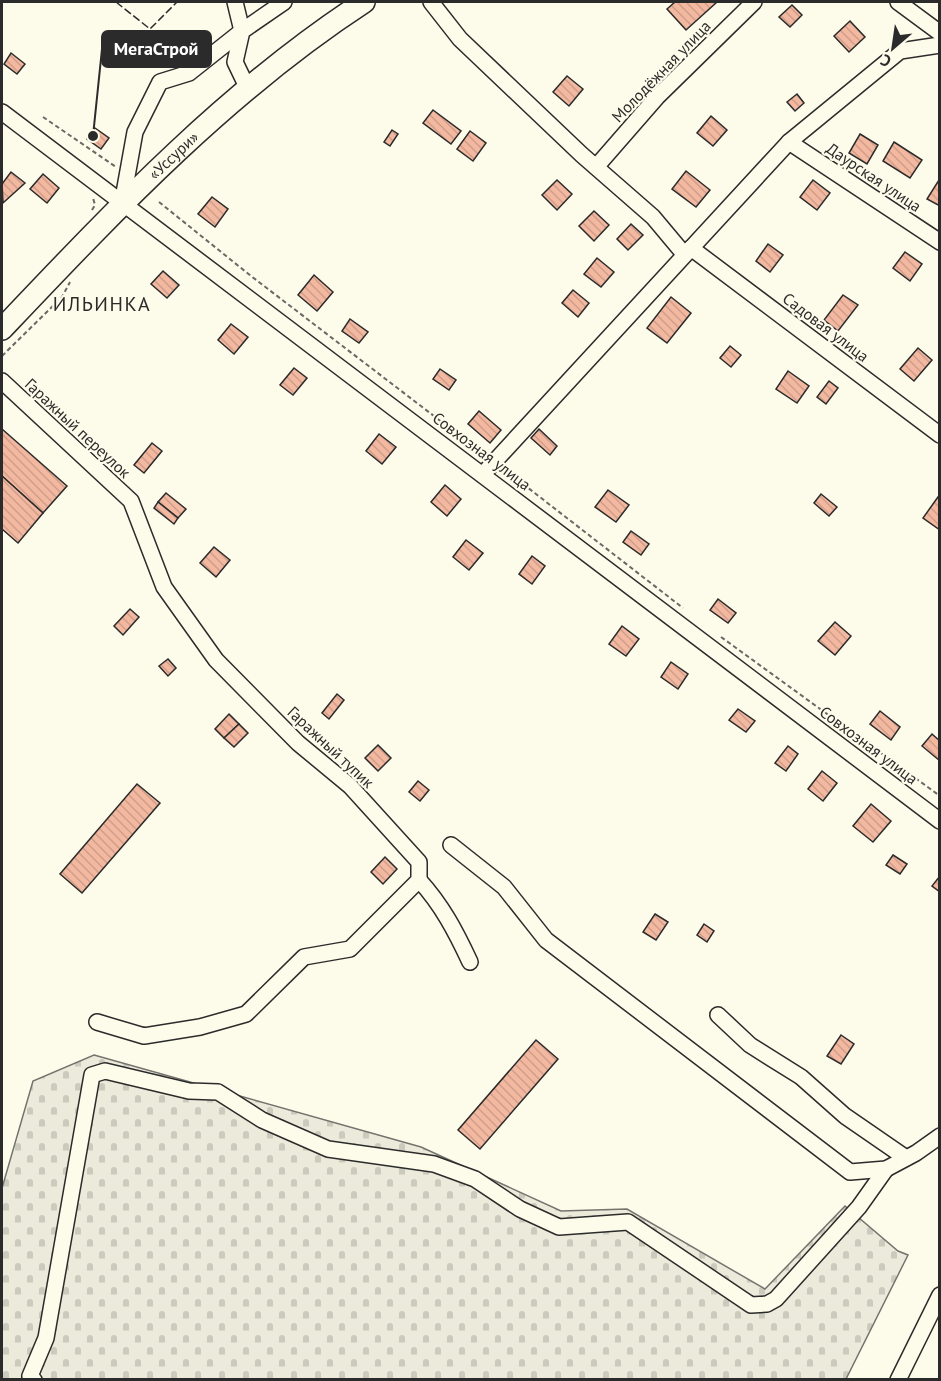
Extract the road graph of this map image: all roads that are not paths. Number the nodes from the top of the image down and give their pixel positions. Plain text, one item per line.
1 (235, 2) edge
2 (284, 2) edge
3 (364, 2) edge
4 (431, 2) edge
5 (754, 2) edge
6 (898, 2) edge
7 (242, 31) junction
8 (939, 33) edge
9 (939, 45) edge
10 (247, 87) junction
11 (2, 112) edge
12 (789, 142) junction
13 (596, 167) junction
14 (122, 204) junction
15 (939, 242) edge
16 (687, 251) junction
17 (2, 329) edge
18 (2, 381) edge
19 (939, 435) edge
20 (483, 474) junction
21 (131, 501) joint
22 (939, 821) edge
23 (451, 845) dead end
24 (419, 880) junction
25 (470, 962) dead end
26 (718, 1015) dead end
27 (97, 1022) dead end
28 (939, 1136) edge
29 (906, 1158) junction
30 (886, 1168) junction
31 (939, 1295) edge
32 (34, 1380) edge
33 (898, 1380) edge

1 - 7 street
2 - 7 street
3 - 10 highway, «Уссури»
4 - 13 street, Садовая улица
5 - 13 street, Молодёжная улица
6 - 8 street
7 - 10 street
7 - 14 street
9 - 12 street
10 - 14 highway, «Уссури»
11 - 14 street, Совхозная улица
12 - 15 street, Даурская улица
12 - 16 street
13 - 16 street, Садовая улица
14 - 17 highway, «Уссури»
14 - 20 street, Совхозная улица
16 - 19 street, Садовая улица
16 - 20 street
18 - 21 street, Гаражный переулок
20 - 22 street, Совхозная улица
21 - 24 street, Гаражный тупик
23 - 30 street
24 - 25 street
24 - 27 street
26 - 29 street
28 - 29 street
29 - 30 street
30 - 32 street
31 - 33 street

